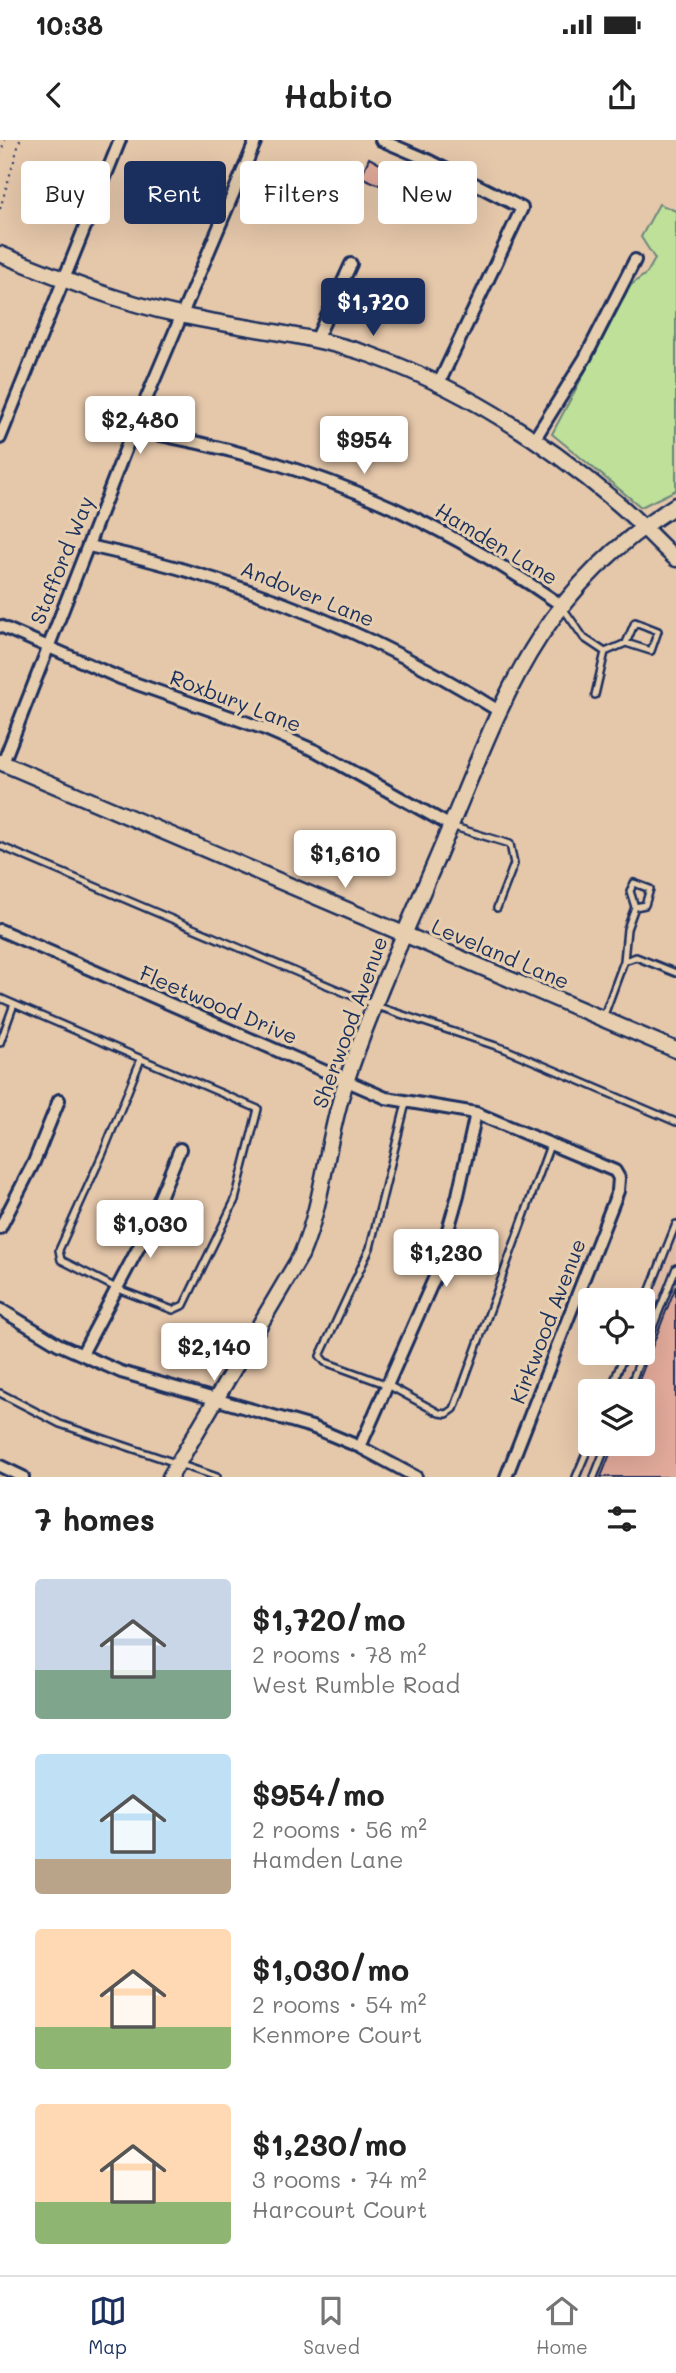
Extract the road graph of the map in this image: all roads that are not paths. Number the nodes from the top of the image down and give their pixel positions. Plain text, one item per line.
1 (120, 140) edge
2 (256, 140) edge
3 (381, 140) edge
4 (0, 254) edge
5 (635, 260) dead end
6 (351, 264) dead end
7 (62, 280) junction
8 (181, 315) junction
9 (316, 340) junction
10 (439, 383) junction
11 (133, 430) junction
12 (0, 438) edge
13 (534, 440) junction
14 (676, 505) edge
15 (644, 526) junction
16 (89, 546) junction
17 (676, 559) edge
18 (561, 605) junction
19 (0, 626) edge
20 (626, 643) junction
21 (47, 648) junction
22 (605, 652) junction
23 (595, 695) dead end
24 (499, 711) junction
25 (1, 762) edge
26 (451, 826) junction
27 (0, 846) edge
28 (635, 907) junction
29 (497, 908) dead end
30 (0, 930) edge
31 (404, 935) junction
32 (624, 961) junction
33 (676, 973) edge
34 (0, 998) edge
35 (14, 1004) junction
36 (376, 1006) junction
37 (603, 1019) junction
38 (0, 1043) edge
39 (676, 1050) edge
40 (141, 1059) junction
41 (347, 1081) junction
42 (59, 1100) dead end
43 (407, 1103) junction
44 (476, 1113) junction
45 (676, 1122) edge
46 (551, 1142) junction
47 (180, 1149) dead end
48 (619, 1178) joint
49 (676, 1224) edge
50 (0, 1228) edge
51 (676, 1268) edge
52 (651, 1288) edge
53 (118, 1289) junction
54 (0, 1309) edge
55 (82, 1354) junction
56 (633, 1379) edge
57 (388, 1385) junction
58 (0, 1393) edge
59 (215, 1400) junction
60 (360, 1447) junction
61 (585, 1456) edge
62 (602, 1456) edge
63 (0, 1466) edge
64 (174, 1471) edge
65 (23, 1477) edge
66 (217, 1477) edge
67 (415, 1477) edge
68 (506, 1477) edge
69 (576, 1477) edge
70 (594, 1477) edge

1 - 7 street
2 - 8 street, Stafford Way
3 - 10 street
4 - 7 street
5 - 13 street
6 - 9 street
7 - 8 street
7 - 12 street
8 - 9 street
8 - 11 street, Stafford Way
9 - 10 street
10 - 13 street
11 - 16 street, Stafford Way
11 - 18 street, Hamden Lane
13 - 15 street
14 - 15 street, Sherwood Avenue
15 - 17 street
15 - 18 street, Sherwood Avenue
16 - 21 street, Stafford Way
16 - 24 street, Andover Lane
18 - 22 lane
18 - 24 street, Sherwood Avenue
19 - 21 street, Roxbury Lane
20 - 20 lane
20 - 22 lane
21 - 25 street, Stafford Way
21 - 26 street, Roxbury Lane
22 - 23 lane
24 - 26 street, Sherwood Avenue
25 - 31 street, Leveland Lane
26 - 29 lane
26 - 31 street, Sherwood Avenue
27 - 36 lane
28 - 28 lane
28 - 32 lane
30 - 41 street, Fleetwood Drive
31 - 36 street, Sherwood Avenue
31 - 37 street, Leveland Lane
32 - 33 lane
32 - 37 lane
34 - 35 lane
35 - 38 lane
35 - 40 lane
36 - 41 street, Sherwood Avenue
36 - 45 lane
37 - 39 street, Leveland Lane
40 - 53 lane
40 - 53 lane
41 - 43 street, Fleetwood Drive
41 - 59 street, Sherwood Avenue
42 - 50 street
43 - 44 street, Fleetwood Drive
43 - 57 lane
44 - 46 street, Fleetwood Drive
44 - 57 street
46 - 48 street, Fleetwood Drive
46 - 57 lane
47 - 53 street
48 - 68 street, Kirkwood Avenue
49 - 52 lane
51 - 56 lane
53 - 55 street
54 - 55 street
55 - 59 street
57 - 60 street
58 - 64 lane
59 - 60 street
59 - 64 street, Sherwood Avenue
60 - 67 street
61 - 69 lane
62 - 70 lane
63 - 65 street
64 - 66 lane

